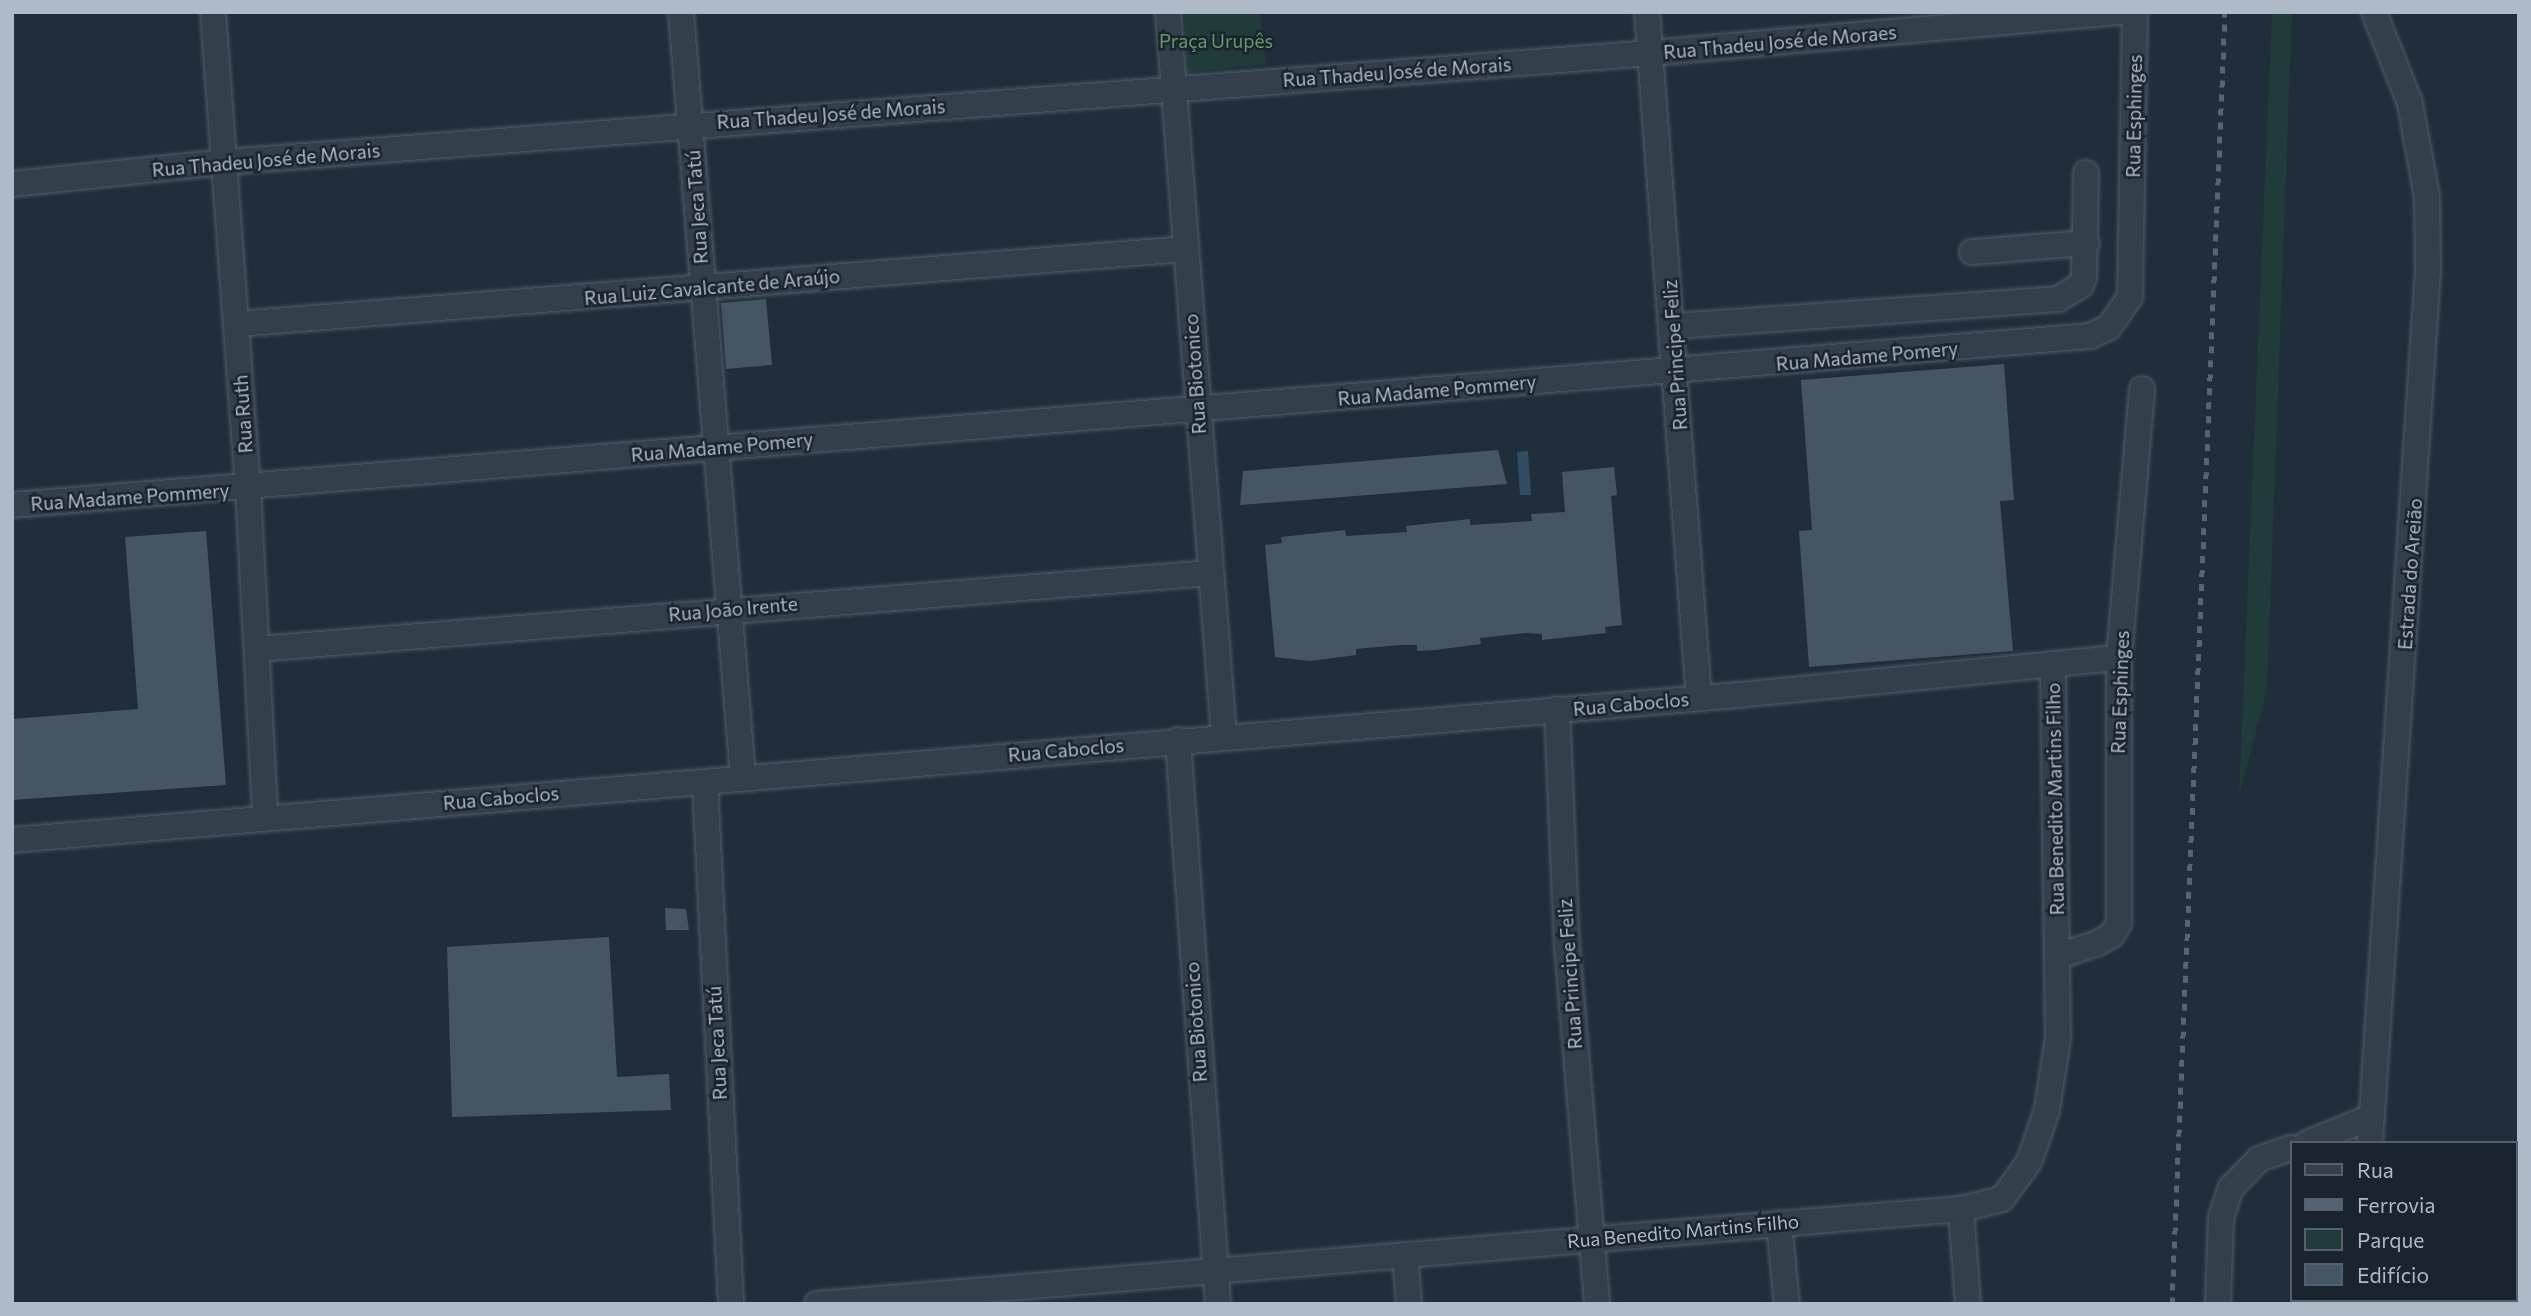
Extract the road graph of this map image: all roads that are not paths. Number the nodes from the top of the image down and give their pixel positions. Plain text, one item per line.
1 (213, 12) edge
2 (681, 12) edge
3 (1168, 12) edge
4 (1647, 12) edge
5 (2118, 12) edge
6 (2135, 12) edge
7 (2374, 12) edge
8 (1651, 53) junction
9 (1174, 89) junction
10 (690, 124) junction
11 (225, 162) junction
12 (2086, 173) dead end
13 (12, 184) edge
14 (2087, 243) junction
15 (1186, 249) junction
16 (1972, 252) dead end
17 (703, 288) junction
18 (237, 324) junction
19 (1674, 326) junction
20 (2057, 340) joint
21 (1677, 372) junction
22 (2143, 389) dead end
23 (1197, 409) junction
24 (716, 447) junction
25 (248, 488) junction
26 (12, 505) edge
27 (1210, 573) junction
28 (729, 609) junction
29 (257, 649) junction
30 (2119, 659) junction
31 (2053, 664) junction
32 (1699, 698) junction
33 (1558, 709) junction
34 (1224, 736) junction
35 (1178, 740) junction
36 (743, 778) junction
37 (705, 782) junction
38 (265, 817) junction
39 (12, 840) edge
40 (2057, 956) junction
41 (2371, 1117) junction
42 (2312, 1141) edge
43 (2370, 1141) edge
44 (2290, 1148) edge
45 (1961, 1209) junction
46 (1779, 1223) junction
47 (1591, 1239) junction
48 (1405, 1255) junction
49 (1216, 1272) junction
50 (731, 1304) edge
51 (817, 1304) edge
52 (1218, 1304) edge
53 (1409, 1304) edge
54 (1597, 1304) edge
55 (1787, 1304) edge
56 (1968, 1304) edge
57 (2218, 1304) edge

1 - 11 street, Rua Ruth
2 - 10 street, Rua Jeca Tatú
3 - 9 street, Rua Biotonico
4 - 8 street, Rua Principe Feliz
5 - 8 street, Rua Thadeu José de Moraes
6 - 20 street, Rua Esphinges
7 - 41 street, Estrada do Areião
8 - 9 street, Rua Thadeu José de Morais
8 - 19 street, Rua Principe Feliz
9 - 10 street, Rua Thadeu José de Morais
9 - 15 street, Rua Biotonico
10 - 11 street, Rua Thadeu José de Morais
10 - 17 street, Rua Jeca Tatú
11 - 13 street, Rua Thadeu José de Morais
11 - 18 street, Rua Ruth
12 - 14 street
14 - 16 street
14 - 19 street
15 - 17 street, Rua Luiz Cavalcante de Araújo
15 - 23 street, Rua Biotonico
17 - 18 street, Rua Luiz Cavalcante de Araújo
17 - 24 street, Rua Jeca Tatú
18 - 25 street, Rua Ruth
19 - 21 street, Rua Principe Feliz
20 - 21 street, Rua Madame Pomery
21 - 23 street, Rua Madame Pommery
21 - 32 street, Rua Principe Feliz
22 - 30 street, Rua Esphinges
23 - 24 street, Rua Madame Pomery
23 - 27 street, Rua Biotonico
24 - 25 street, Rua Madame Pomery
24 - 28 street, Rua Jeca Tatú
25 - 26 street, Rua Madame Pommery
25 - 29 street, Rua Ruth
27 - 28 street, Rua João Irente
27 - 34 street, Rua Biotonico
28 - 29 street, Rua João Irente
28 - 36 street, Rua Jeca Tatú
29 - 38 street, Rua Ruth
30 - 31 street, Rua Caboclos
30 - 40 street, Rua Esphinges
31 - 32 street, Rua Caboclos
31 - 40 street, Rua Benedito Martins Filho
32 - 33 street, Rua Caboclos
33 - 34 street, Rua Caboclos
33 - 47 street, Rua Principe Feliz
34 - 35 street, Rua Caboclos
35 - 36 street, Rua Caboclos
35 - 49 street, Rua Biotonico
36 - 37 street, Rua Caboclos
37 - 38 street, Rua Caboclos
37 - 50 street, Rua Jeca Tatú
38 - 39 street, Rua Caboclos
40 - 45 street, Rua Benedito Martins Filho
41 - 42 street
41 - 43 street, Estrada do Areião
44 - 57 street
45 - 46 street, Rua Benedito Martins Filho
45 - 56 street
46 - 47 street, Rua Benedito Martins Filho
46 - 55 street
47 - 48 street, Rua Benedito Martins Filho
47 - 54 street, Rua Principe Feliz
48 - 49 street, Rua Benedito Martins Filho
48 - 53 street
49 - 51 street, Rua Benedito Martins Filho
49 - 52 street, Rua Biotonico

